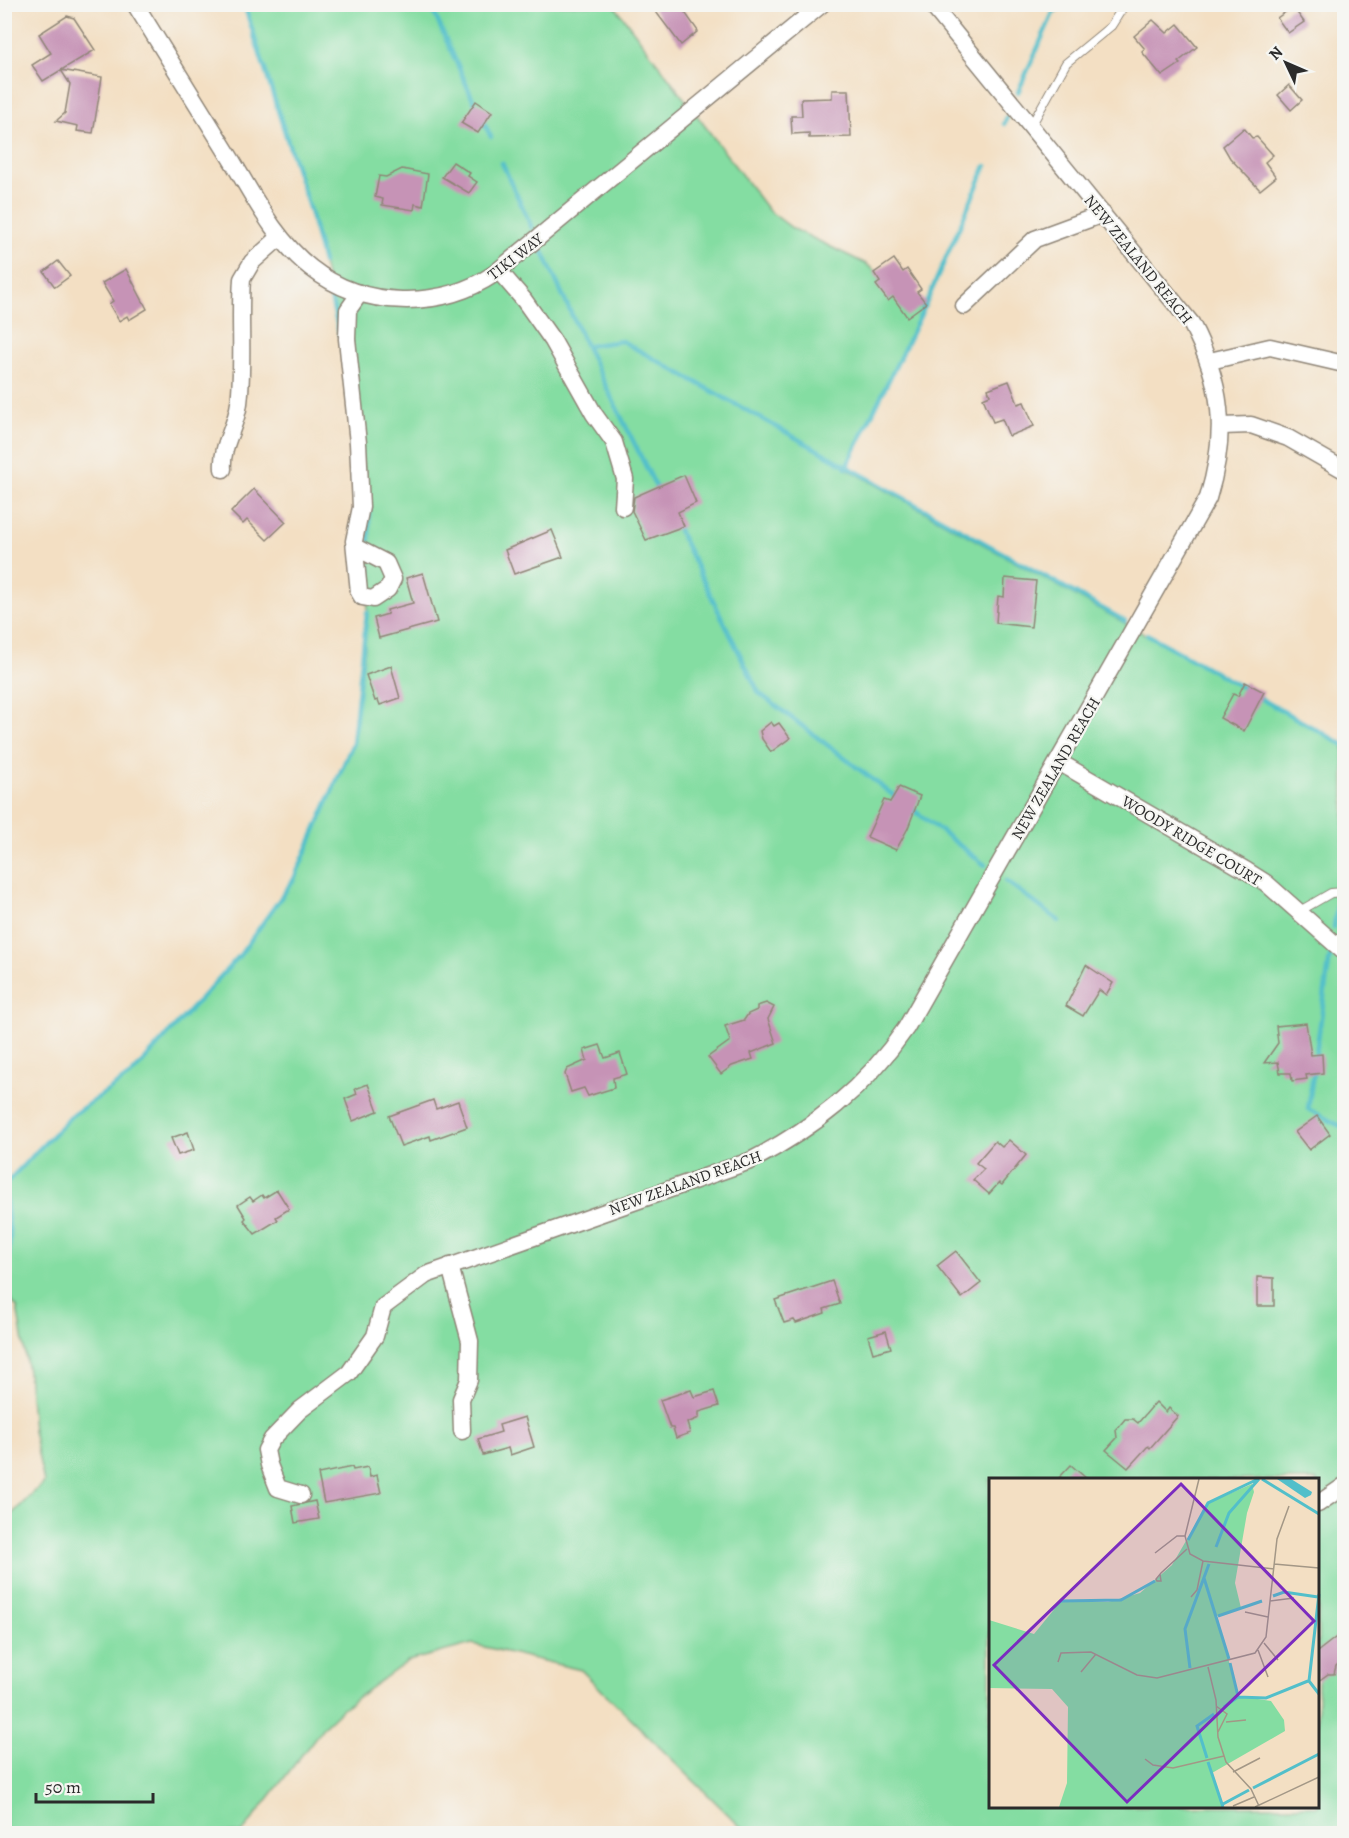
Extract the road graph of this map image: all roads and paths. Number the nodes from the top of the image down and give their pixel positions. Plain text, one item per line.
1 (135, 4) edge
2 (822, 4) edge
3 (931, 4) edge
4 (1125, 4) edge
5 (1030, 126) junction
6 (1103, 214) junction
7 (280, 237) junction
8 (499, 271) junction
9 (360, 293) junction
10 (964, 306) dead end
11 (1210, 361) junction
12 (1344, 364) edge
13 (1222, 426) junction
14 (223, 469) dead end
15 (1344, 470) edge
16 (623, 507) dead end
17 (355, 547) dead end
18 (1059, 762) junction
19 (1344, 892) edge
20 (1298, 912) junction
21 (1344, 952) edge
22 (450, 1266) junction
23 (462, 1431) dead end
24 (1344, 1486) edge
25 (302, 1496) dead end
26 (1319, 1503) edge

1 - 7 street, TIKI WAY
2 - 8 street, TIKI WAY
3 - 5 street, NEW ZEALAND REACH
4 - 5 lane
5 - 6 street, NEW ZEALAND REACH
6 - 10 street
6 - 11 street, NEW ZEALAND REACH
7 - 9 street, TIKI WAY
7 - 14 street
8 - 9 street, TIKI WAY
8 - 16 street
9 - 17 street
11 - 12 street
11 - 13 street, NEW ZEALAND REACH
13 - 15 street
13 - 18 street, NEW ZEALAND REACH
18 - 20 street, WOODY RIDGE COURT
18 - 22 street, NEW ZEALAND REACH
19 - 20 lane
20 - 21 street, WOODY RIDGE COURT
22 - 23 street
22 - 25 street, NEW ZEALAND REACH
24 - 26 street

